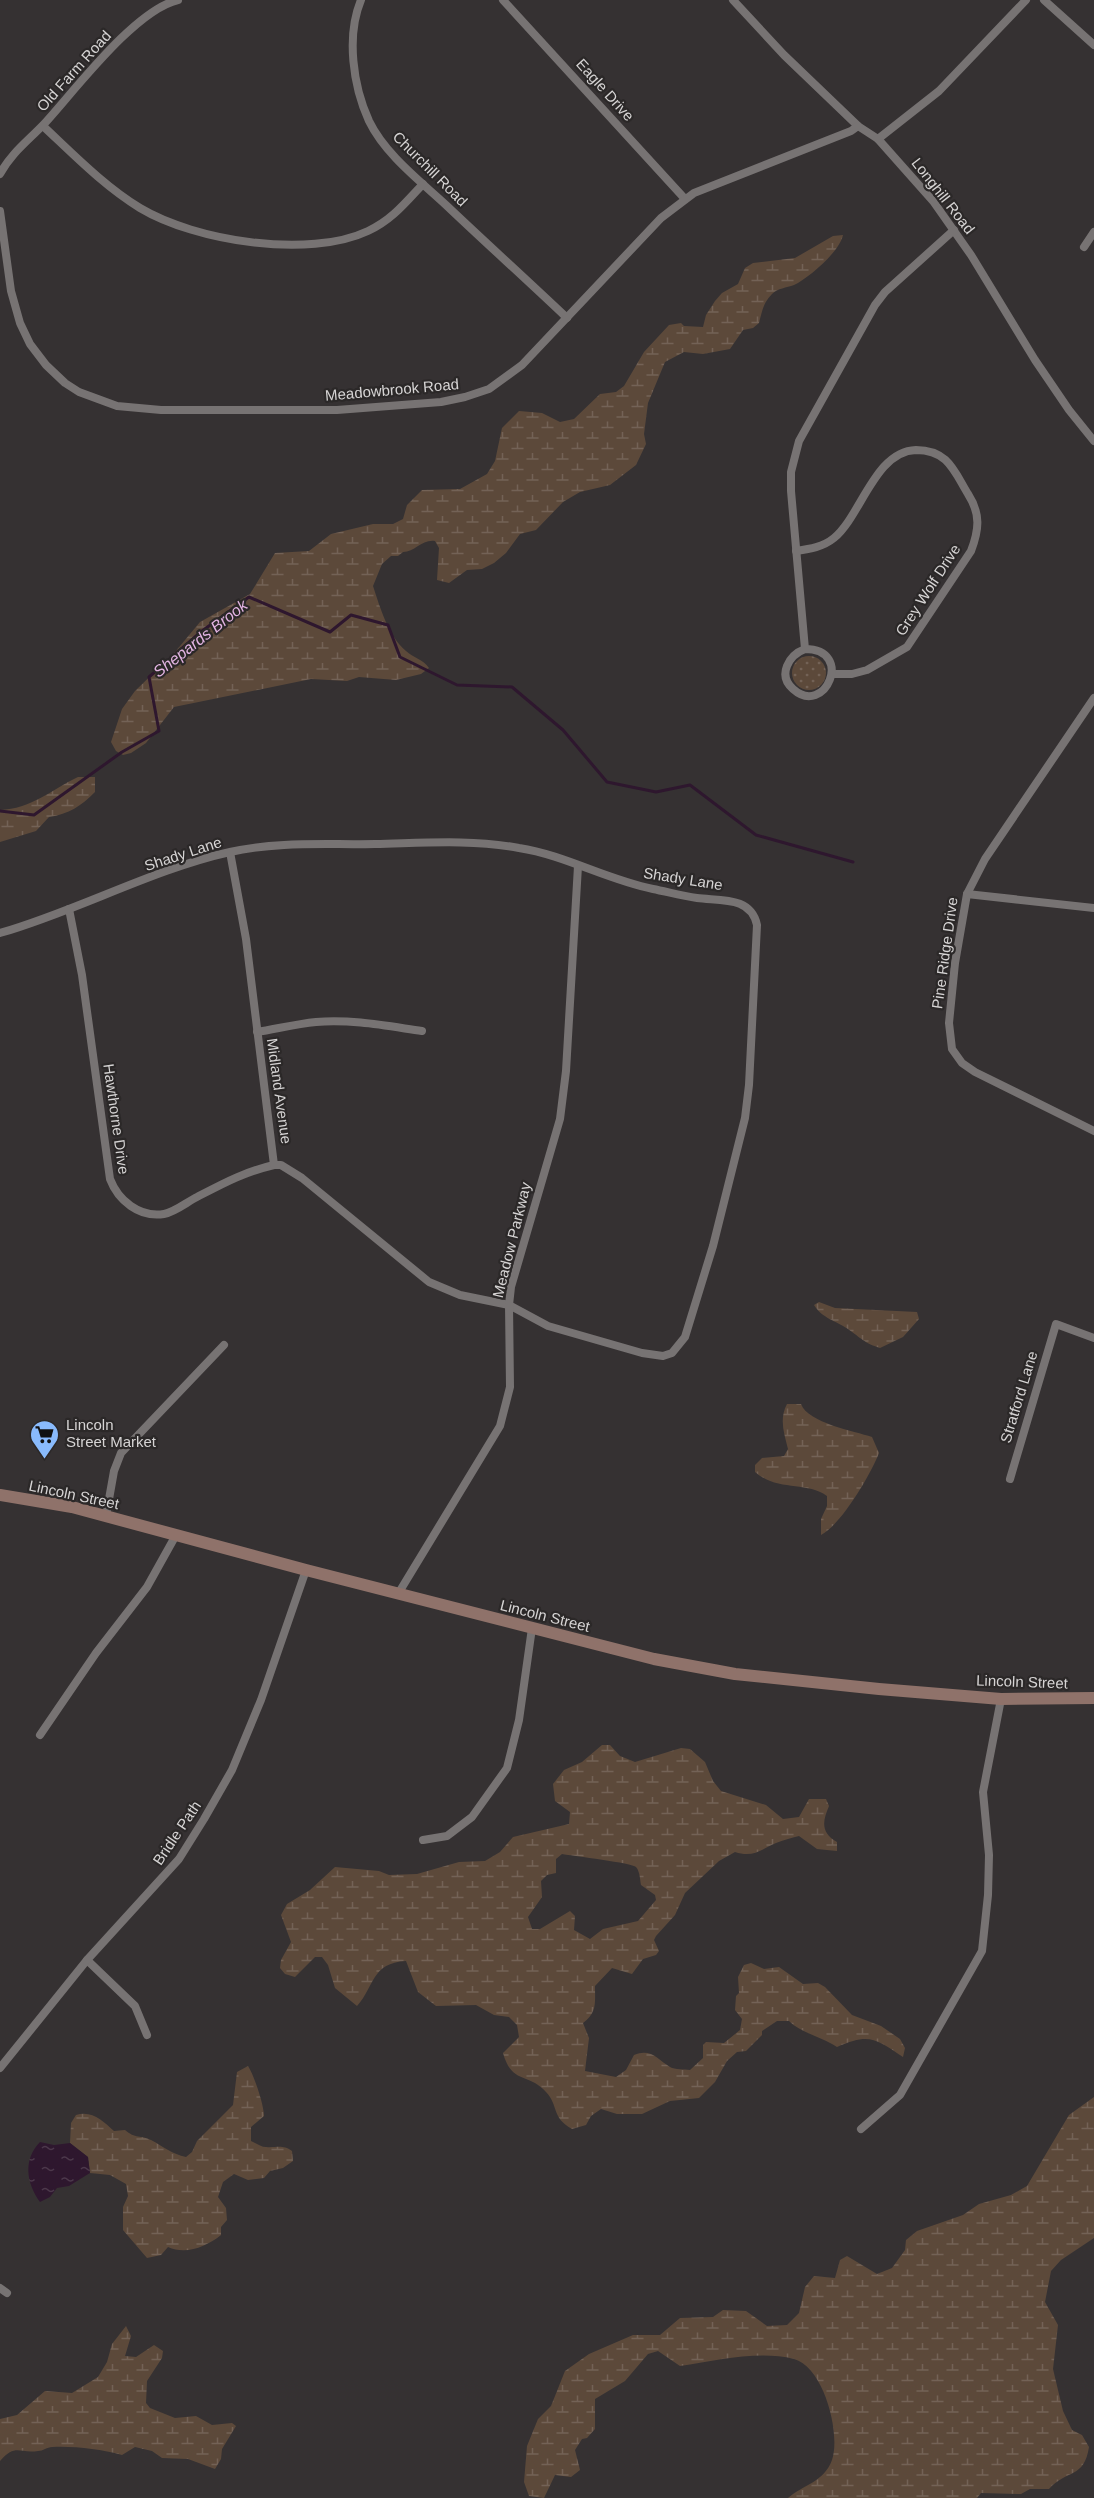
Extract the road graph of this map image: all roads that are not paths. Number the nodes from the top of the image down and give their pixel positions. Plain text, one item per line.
1 (178, 0) edge
2 (361, 0) edge
3 (503, 0) edge
4 (733, 0) edge
5 (1026, 0) edge
6 (1044, 0) edge
7 (1094, 45) edge
8 (42, 126) junction
9 (858, 126) junction
10 (878, 139) junction
11 (0, 174) edge
12 (423, 184) junction
13 (685, 199) junction
14 (0, 212) edge
15 (954, 230) junction
16 (1094, 232) edge
17 (1084, 247) dead end
18 (567, 318) junction
19 (1094, 441) edge
20 (796, 551) junction
21 (805, 649) junction
22 (833, 674) junction
23 (1094, 698) edge
24 (230, 852) junction
25 (578, 866) junction
26 (967, 894) junction
27 (1094, 908) edge
28 (69, 909) junction
29 (0, 933) edge
30 (422, 1031) dead end
31 (257, 1032) junction
32 (1094, 1131) edge
33 (274, 1165) junction
34 (509, 1305) junction
35 (1094, 1338) edge
36 (224, 1345) dead end
37 (1010, 1479) dead end
38 (0, 1495) edge
39 (106, 1516) junction
40 (176, 1535) junction
41 (306, 1570) junction
42 (398, 1594) junction
43 (532, 1628) junction
44 (1094, 1698) edge
45 (1001, 1699) junction
46 (40, 1735) dead end
47 (423, 1840) dead end
48 (87, 1960) junction
49 (147, 2035) dead end
50 (0, 2068) edge
51 (861, 2129) dead end

1 - 8 street, Old Farm Road
2 - 12 street, Churchill Road
3 - 13 street, Eagle Drive
4 - 9 street, Longhill Road
5 - 10 street
6 - 7 street
8 - 11 street, Old Farm Road
8 - 12 street
9 - 10 street, Longhill Road
9 - 13 street, Meadowbrook Road
10 - 15 street, Longhill Road
12 - 18 street, Churchill Road
13 - 18 street, Meadowbrook Road
14 - 18 street, Meadowbrook Road
15 - 19 street, Longhill Road
15 - 20 street
16 - 17 street
20 - 21 street
20 - 22 street, Grey Wolf Drive
21 - 22 street
21 - 22 street
23 - 26 street, Pine Ridge Drive
24 - 25 street, Shady Lane
24 - 28 street, Shady Lane
24 - 31 street, Midland Avenue
25 - 34 street, Meadow Parkway
25 - 34 street, Shady Lane
26 - 27 street
26 - 32 street, Pine Ridge Drive
28 - 29 street, Shady Lane
28 - 33 street, Hawthorne Drive
30 - 31 street
31 - 33 street, Midland Avenue
33 - 34 street, Midland Avenue
34 - 42 street, Meadow Parkway
35 - 37 street, Stratford Lane
36 - 39 street
38 - 39 main road, Lincoln Street
39 - 40 main road, Lincoln Street
40 - 41 main road, Lincoln Street
40 - 46 street
41 - 42 main road, Lincoln Street
41 - 48 street, Bridle Path
42 - 43 main road, Lincoln Street
43 - 45 main road, Lincoln Street
43 - 47 street
44 - 45 main road, Lincoln Street
45 - 51 street
48 - 49 street
48 - 50 street, Bridle Path

